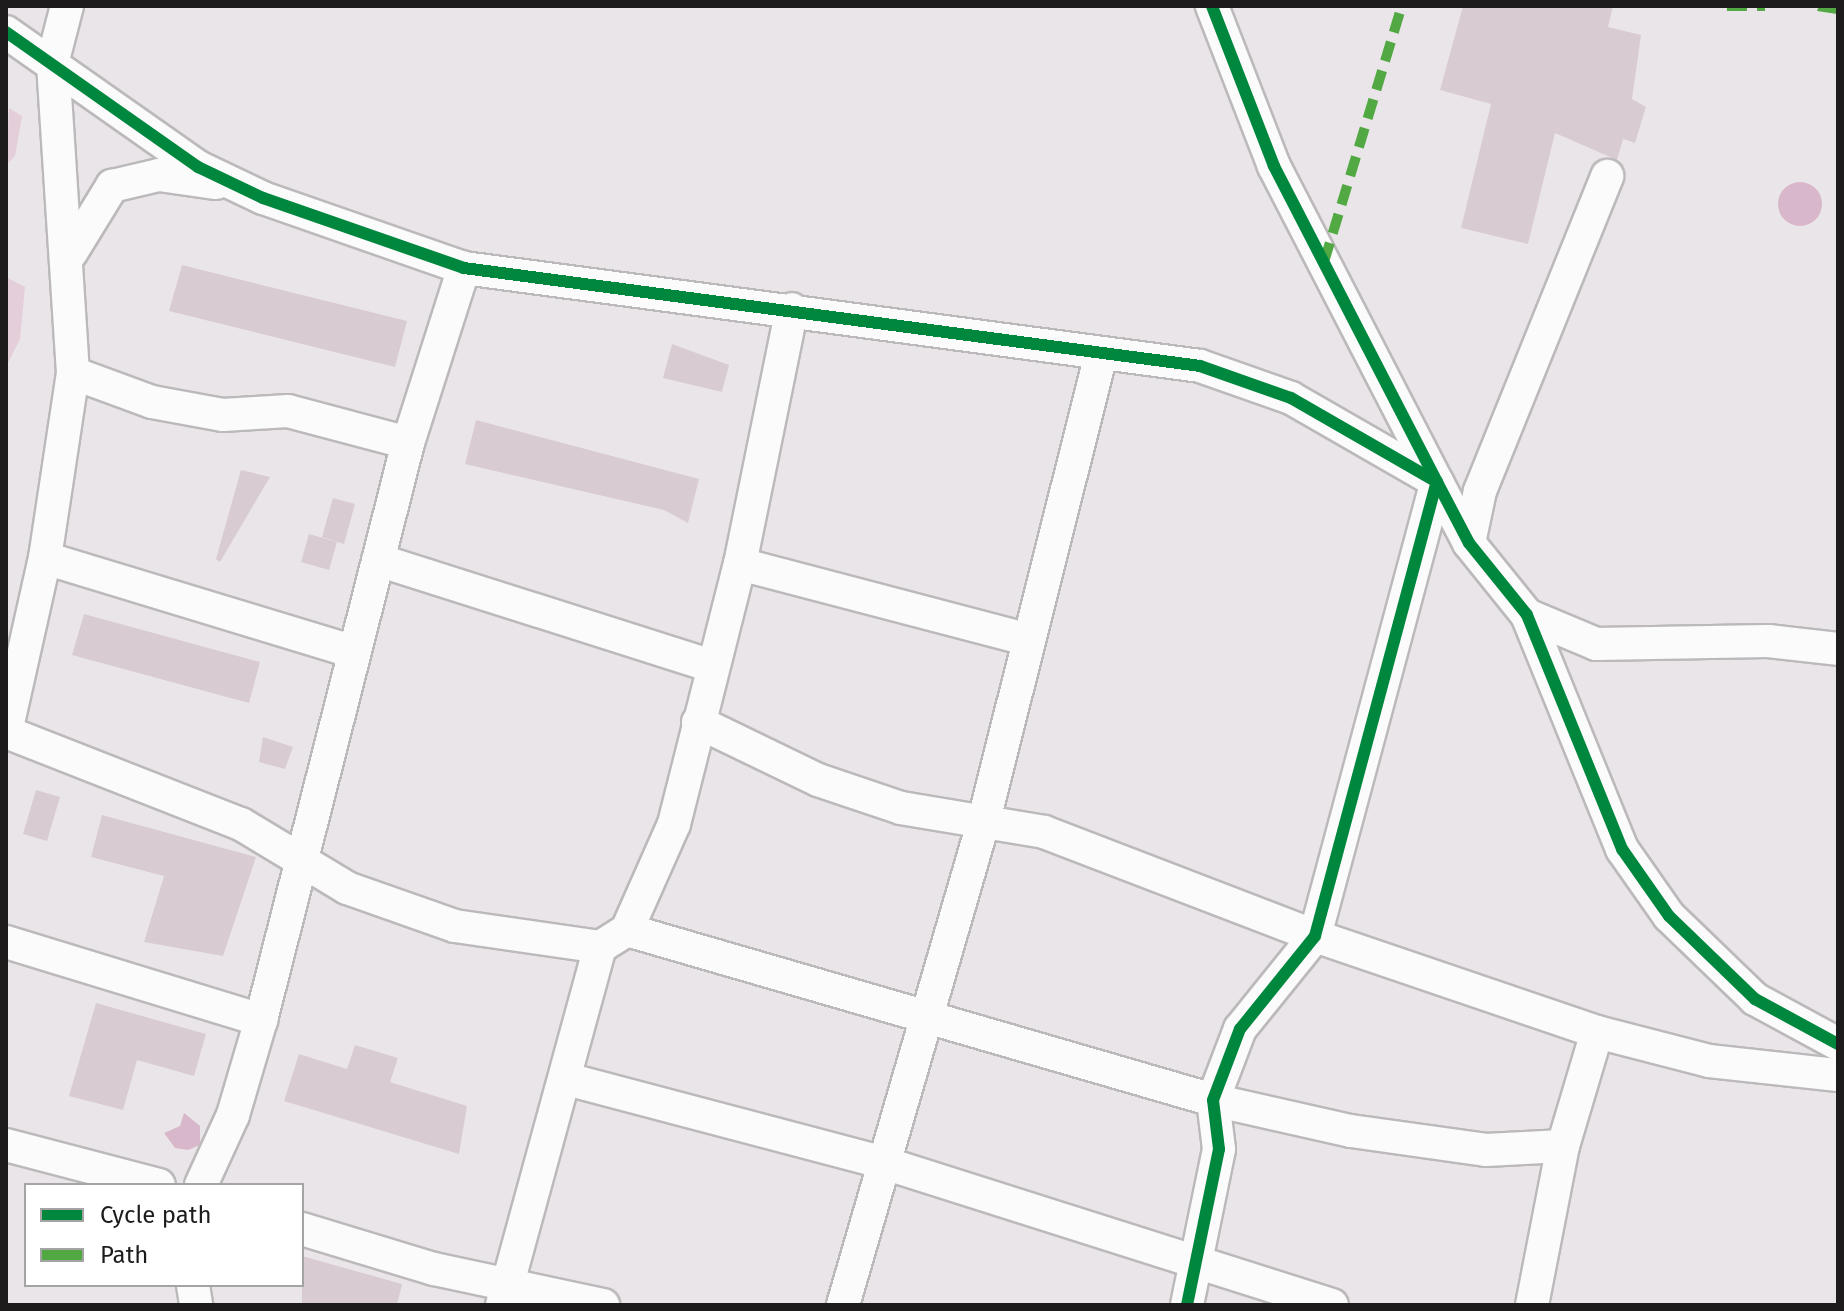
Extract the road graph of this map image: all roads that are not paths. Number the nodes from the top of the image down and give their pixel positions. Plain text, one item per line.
1 (67, 6) edge
2 (1212, 6) edge
3 (6, 32) edge
4 (53, 60) junction
5 (1607, 176) dead end
6 (239, 186) junction
7 (69, 257) junction
8 (464, 268) junction
9 (792, 309) junction
10 (1101, 353) junction
11 (73, 373) junction
12 (408, 443) junction
13 (1437, 482) junction
14 (1469, 543) junction
15 (45, 558) junction
16 (378, 560) junction
17 (740, 564) junction
18 (1527, 615) junction
19 (1026, 639) junction
20 (1838, 649) edge
21 (354, 652) junction
22 (713, 666) junction
23 (698, 722) junction
24 (6, 732) edge
25 (984, 820) junction
26 (302, 859) junction
27 (627, 930) junction
28 (1315, 936) junction
29 (6, 942) edge
30 (600, 947) junction
31 (926, 1016) junction
32 (261, 1020) junction
33 (1597, 1032) junction
34 (1838, 1044) edge
35 (1838, 1075) edge
36 (567, 1079) junction
37 (1213, 1100) junction
38 (6, 1145) edge
39 (1563, 1146) junction
40 (881, 1162) junction
41 (151, 1183) edge
42 (202, 1183) edge
43 (304, 1230) edge
44 (1191, 1257) junction
45 (505, 1296) edge
46 (603, 1305) edge
47 (843, 1305) edge
48 (1187, 1305) edge
49 (1332, 1305) edge
50 (1532, 1305) edge

1 - 4 street
2 - 13 street
3 - 4 street
4 - 6 street
4 - 7 street
5 - 14 street
6 - 7 street
6 - 8 street
7 - 11 street
8 - 9 street
8 - 12 street
9 - 10 street
9 - 17 street
10 - 13 street
10 - 19 street
11 - 12 street
11 - 15 street
12 - 16 street
13 - 14 street
13 - 28 street
14 - 18 street
15 - 21 street
15 - 24 street
16 - 21 street
16 - 22 street
17 - 19 street
17 - 22 street
18 - 20 street
18 - 34 street
19 - 25 street
21 - 26 street
22 - 23 street
23 - 25 street
23 - 27 street
24 - 26 street
25 - 28 street
25 - 31 street
26 - 30 street
26 - 32 street
27 - 30 street
27 - 31 street
28 - 33 street
28 - 37 street
29 - 32 street
30 - 36 street
31 - 37 street
31 - 40 street
32 - 42 street
33 - 35 street
33 - 39 street
36 - 40 street
36 - 45 street
37 - 39 street
37 - 44 street
38 - 41 street
39 - 50 street
40 - 44 street
40 - 47 street
43 - 45 street
44 - 48 street
44 - 49 street
45 - 46 street

